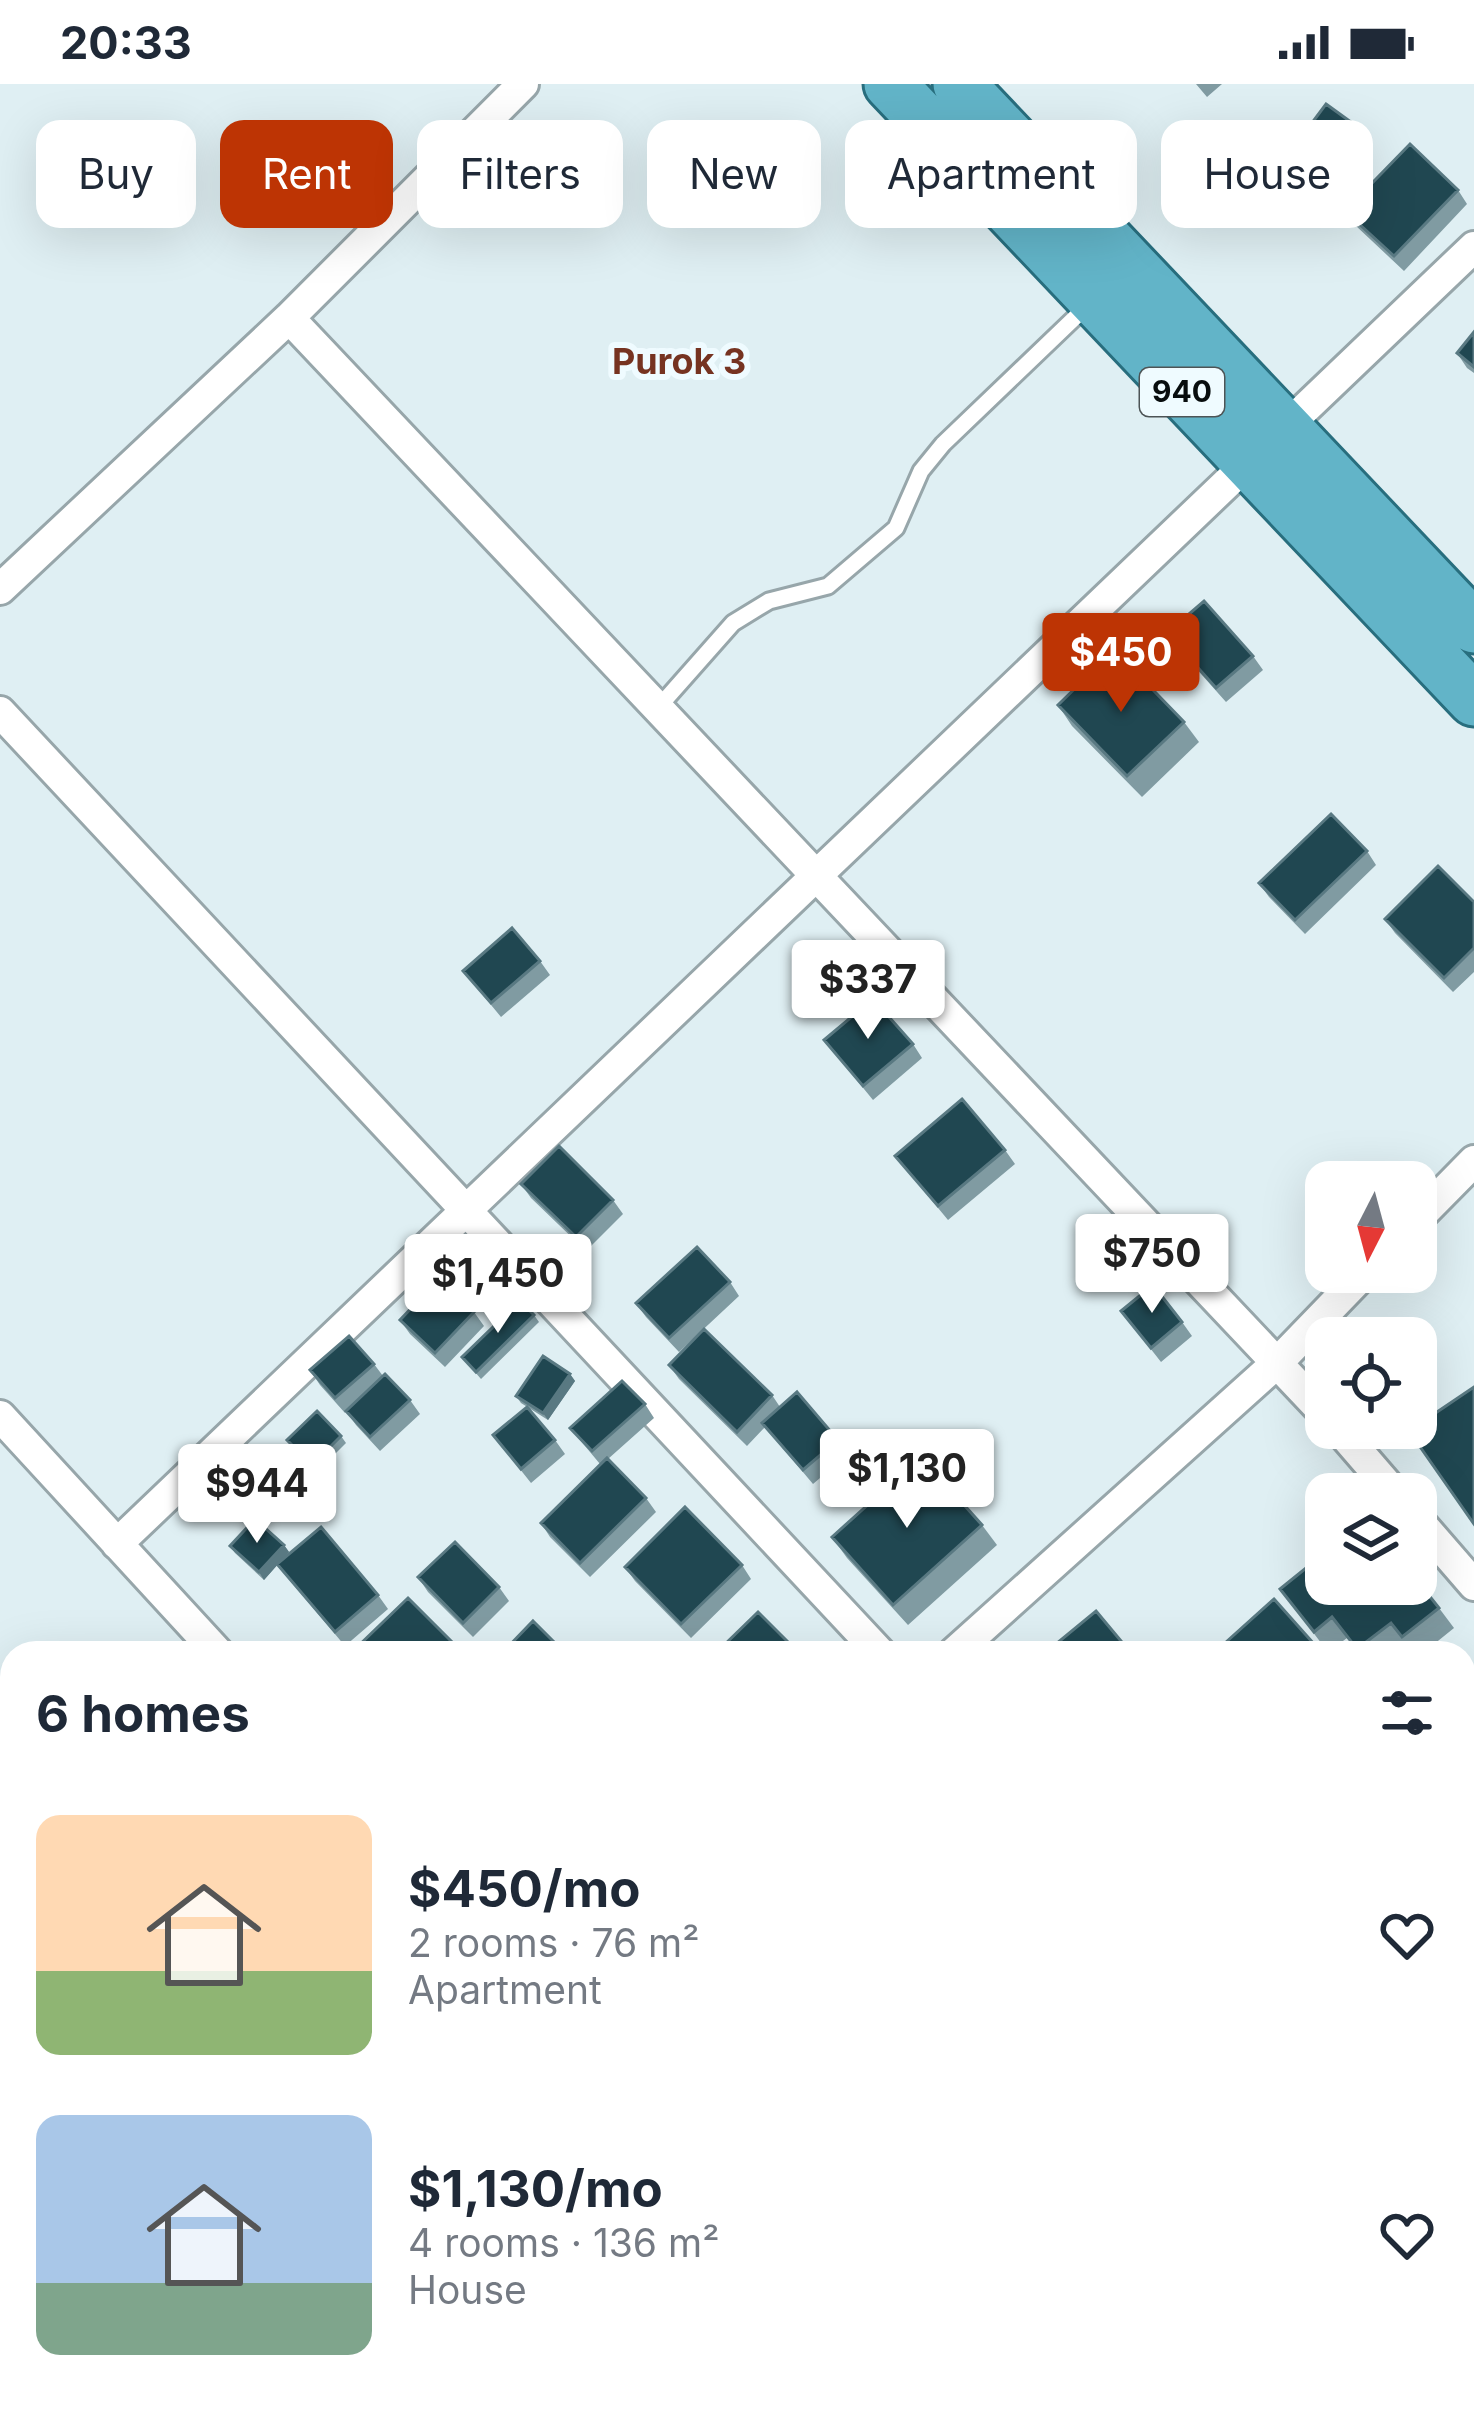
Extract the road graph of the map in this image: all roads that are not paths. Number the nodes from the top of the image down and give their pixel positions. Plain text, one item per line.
1 (523, 84) edge
2 (890, 84) edge
3 (959, 84) edge
4 (1474, 247) edge
5 (1094, 300) junction
6 (289, 318) junction
7 (1285, 423) junction
8 (1247, 460) junction
9 (0, 589) edge
10 (1474, 627) edge
11 (1474, 700) edge
12 (657, 710) junction
13 (0, 712) edge
14 (818, 880) junction
15 (1474, 1161) edge
16 (1437, 1199) edge
17 (467, 1206) junction
18 (1344, 1293) edge
19 (1279, 1360) junction
20 (1305, 1390) edge
21 (0, 1416) edge
22 (1356, 1449) edge
23 (1377, 1473) edge
24 (1437, 1542) edge
25 (117, 1544) junction
26 (1474, 1585) edge
27 (207, 1641) edge
28 (869, 1641) edge
29 (967, 1641) edge

1 - 6 street
2 - 5 highway, 940
3 - 7 highway, 940
4 - 7 street
5 - 8 highway, 940
5 - 12 lane
6 - 9 street
6 - 12 street
7 - 8 street
7 - 10 highway, 940
8 - 11 highway, 940
8 - 14 street
12 - 14 street
13 - 17 street
14 - 17 street
14 - 19 street
15 - 16 street
17 - 25 street
17 - 28 street
18 - 19 street
19 - 20 street
19 - 29 street
21 - 25 street
22 - 23 street
24 - 26 street
25 - 27 street

